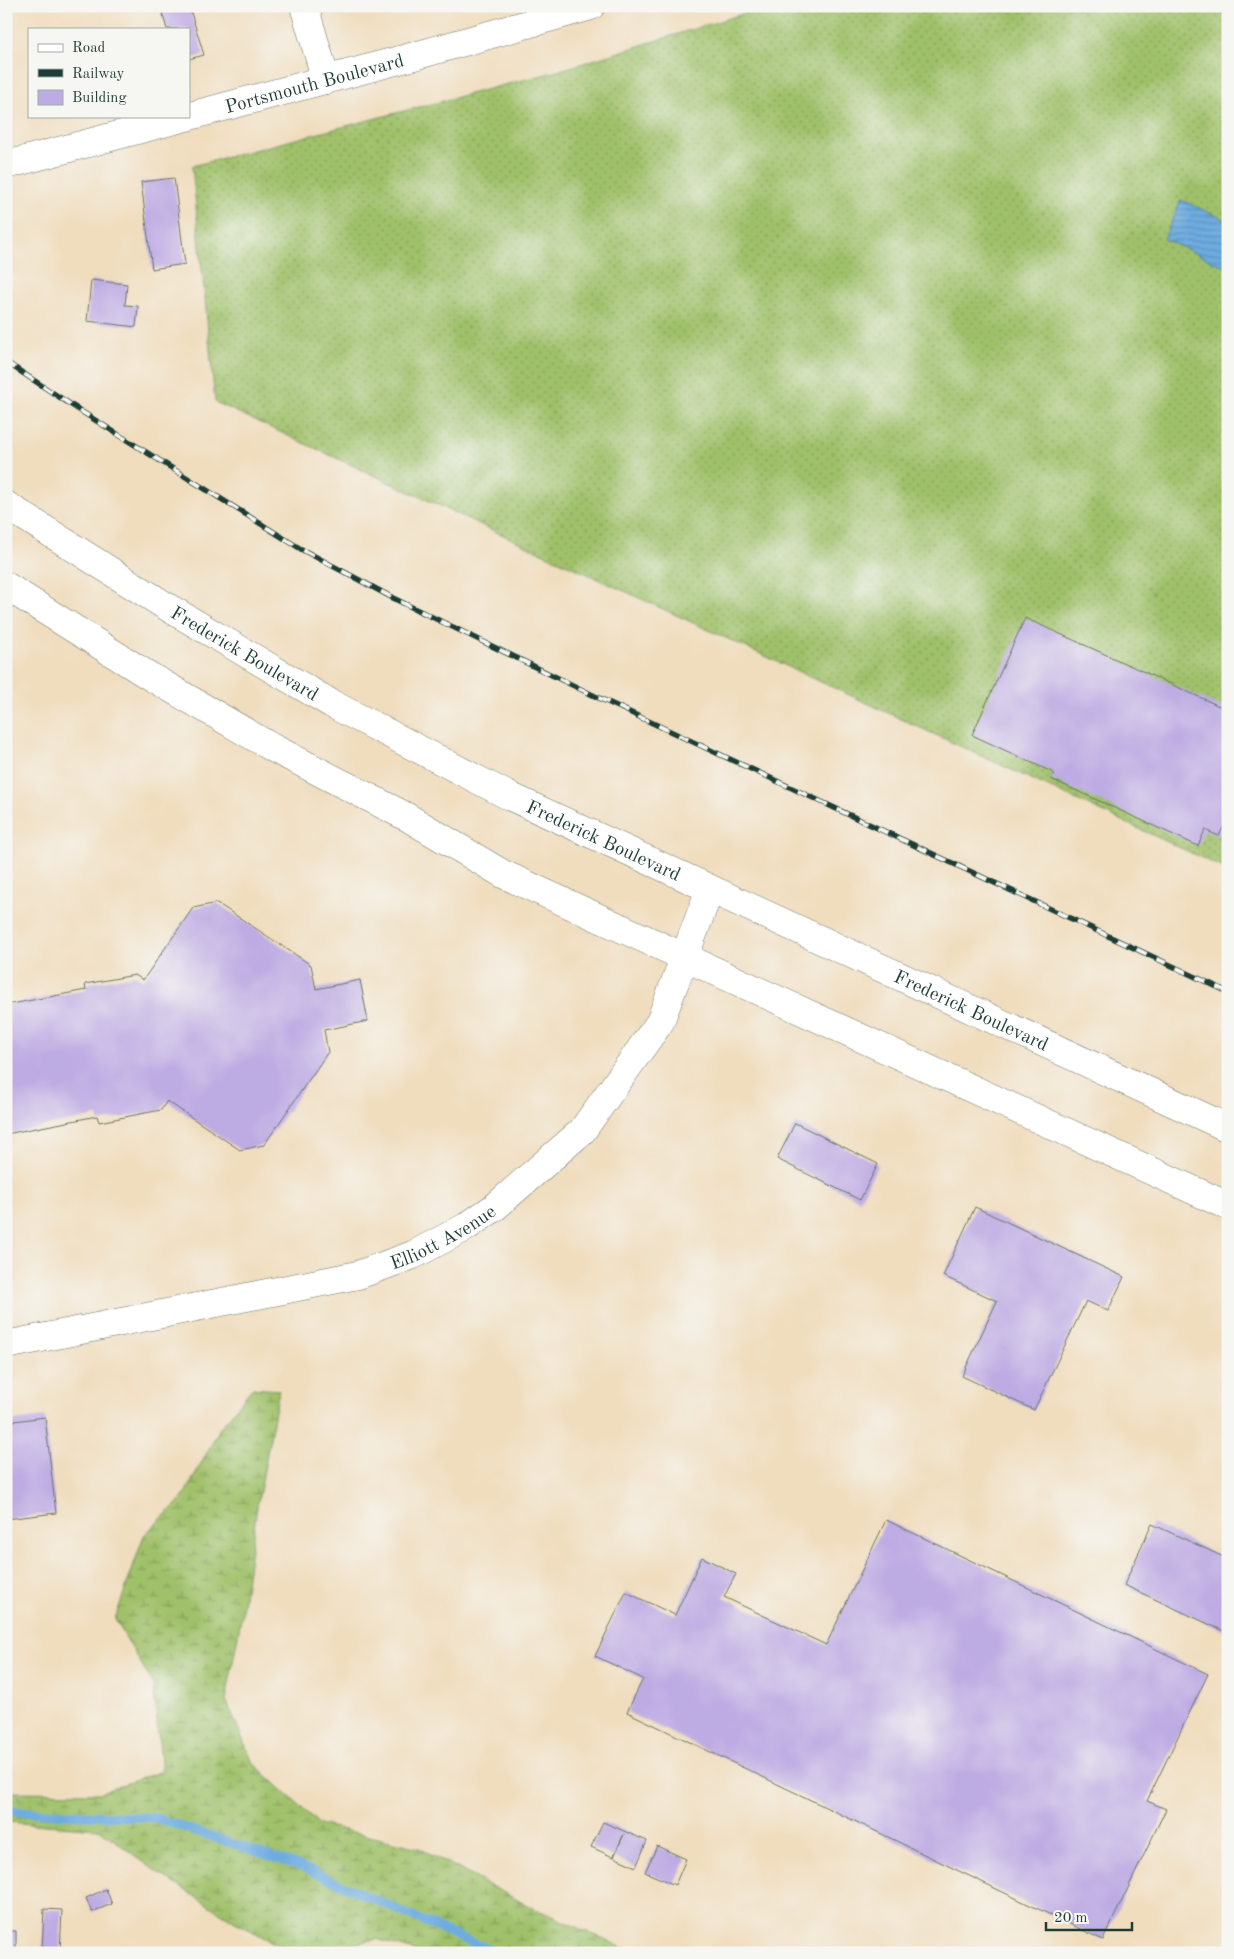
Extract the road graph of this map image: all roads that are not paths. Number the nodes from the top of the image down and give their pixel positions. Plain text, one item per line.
1 (304, 6) edge
2 (591, 6) edge
3 (326, 80) junction
4 (190, 116) edge
5 (181, 118) edge
6 (6, 164) edge
7 (6, 505) edge
8 (6, 586) edge
9 (710, 889) junction
10 (685, 957) junction
11 (1228, 1128) edge
12 (1228, 1206) edge
13 (6, 1345) edge

1 - 3 main road
2 - 3 main road, Portsmouth Boulevard
3 - 4 main road, Portsmouth Boulevard
5 - 6 main road, Portsmouth Boulevard
7 - 9 main road, Frederick Boulevard
8 - 10 main road
9 - 10 main road, Elliott Avenue
9 - 11 main road, Frederick Boulevard
10 - 12 main road
10 - 13 main road, Elliott Avenue

